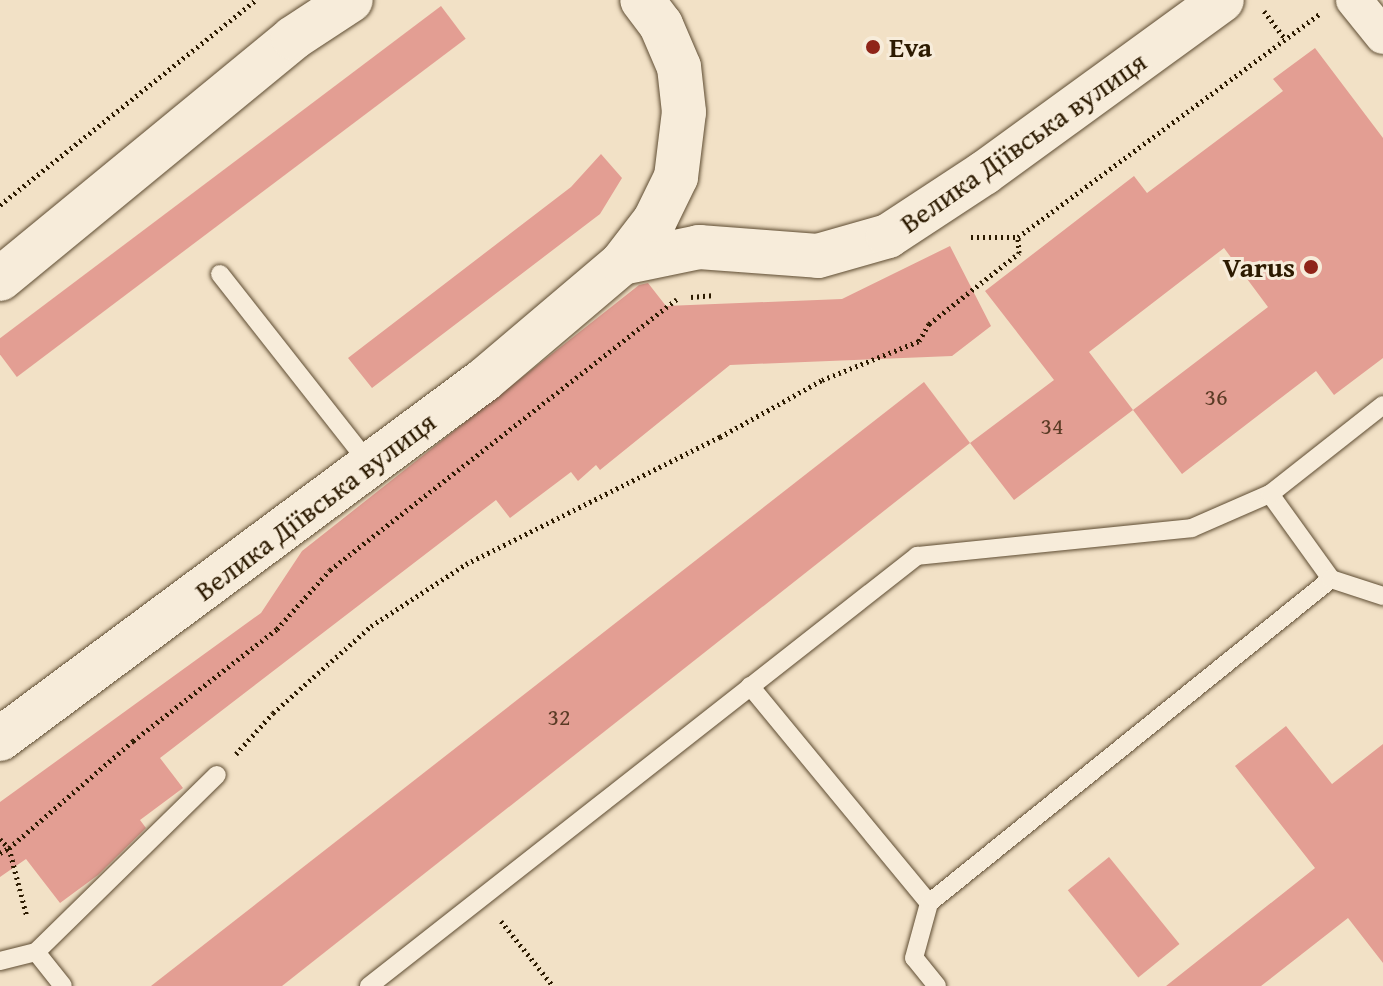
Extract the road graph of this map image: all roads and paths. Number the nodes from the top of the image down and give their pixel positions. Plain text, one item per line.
1 (256, 0) edge
2 (351, 0) edge
3 (1222, 0) edge
4 (1256, 0) edge
5 (1340, 4) edge
6 (652, 8) edge
7 (1383, 36) edge
8 (1285, 39) junction
9 (0, 205) edge
10 (959, 236) dead end
11 (1018, 237) junction
12 (622, 263) junction
13 (220, 274) dead end
14 (0, 279) edge
15 (719, 294) dead end
16 (1383, 405) edge
17 (371, 466) junction
18 (1270, 494) junction
19 (1331, 579) junction
20 (1383, 596) edge
21 (750, 686) junction
22 (0, 739) edge
23 (217, 775) joint
24 (0, 839) edge
25 (9, 848) junction
26 (0, 853) edge
27 (481, 895) junction
28 (929, 903) junction
29 (36, 952) junction
30 (0, 961) edge
31 (63, 986) edge
32 (369, 986) edge
33 (553, 986) edge
34 (937, 986) edge

1 - 9 path
2 - 14 main road
3 - 12 main road, Велика Діївська вулиця
4 - 8 path
5 - 7 street
5 - 8 path
6 - 12 main road, Велика Діївська вулиця
8 - 11 path
10 - 11 path
11 - 23 path
12 - 17 main road, Велика Діївська вулиця
13 - 17 lane
15 - 25 path
16 - 18 lane
17 - 22 main road, Велика Діївська вулиця
18 - 19 lane
18 - 21 lane
19 - 20 lane
19 - 28 lane
21 - 27 lane
21 - 28 lane
23 - 29 lane
24 - 25 path
25 - 26 path
25 - 29 path
27 - 32 lane
27 - 33 path
28 - 34 lane
29 - 30 lane
29 - 31 lane

